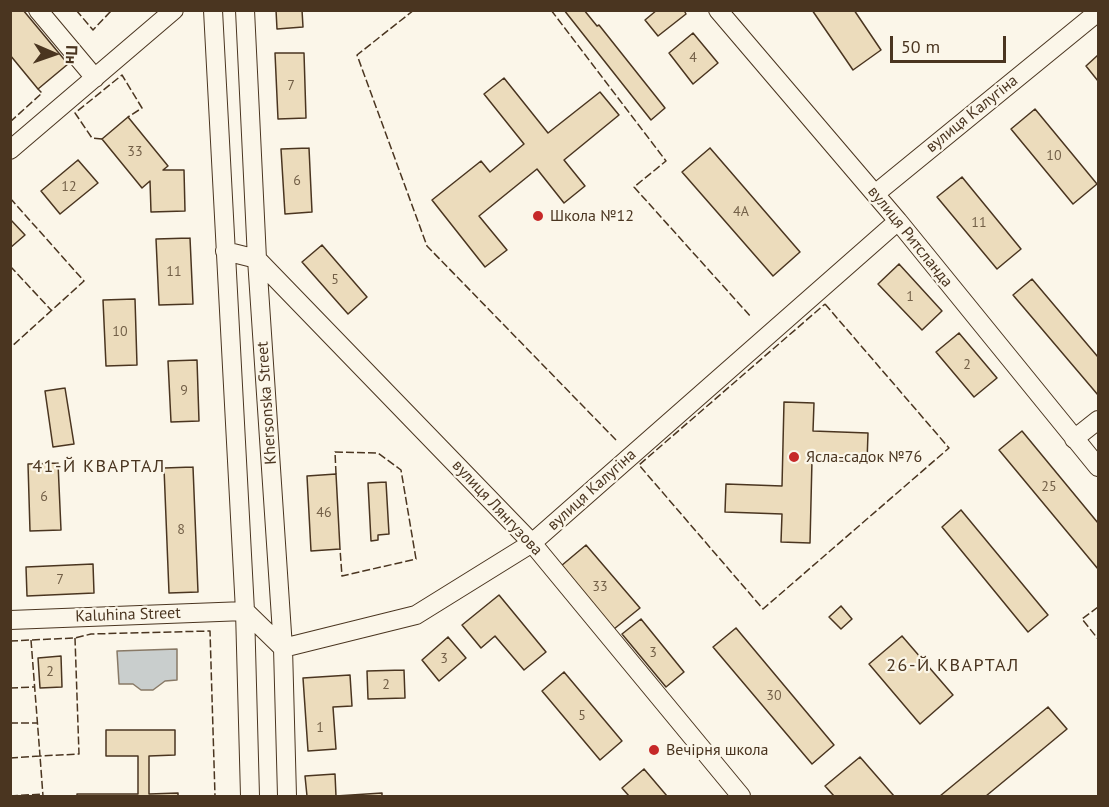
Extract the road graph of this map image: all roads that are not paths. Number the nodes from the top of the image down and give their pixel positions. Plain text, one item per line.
1 (38, 10) edge
2 (174, 10) edge
3 (213, 10) edge
4 (245, 10) edge
5 (718, 10) edge
6 (1098, 14) edge
7 (95, 78) junction
8 (10, 150) edge
9 (875, 194) junction
10 (898, 221) junction
11 (225, 251) junction
12 (257, 259) junction
13 (1098, 420) edge
14 (1074, 439) junction
15 (1098, 467) edge
16 (532, 543) junction
17 (245, 611) junction
18 (10, 620) edge
19 (283, 648) junction
20 (250, 796) edge
21 (287, 796) edge
22 (741, 796) edge

1 - 7 street
2 - 7 street
3 - 11 street, Khersonska Street
4 - 12 street, Khersonska Street
5 - 9 street, вулиця Ритсланда
6 - 9 street, вулиця Калугіна
7 - 8 street
9 - 10 street, вулиця Ритсланда
10 - 14 street, вулиця Ритсланда
10 - 16 street, вулиця Калугіна
11 - 12 street
11 - 17 street, Khersonska Street
12 - 16 street, вулиця Лянгузова
12 - 19 street, Khersonska Street
13 - 14 street
14 - 15 street, вулиця Ритсланда
16 - 19 street, вулиця Калугіна
16 - 22 street, вулиця Лянгузова
17 - 18 street, Kaluhina Street
17 - 19 street
17 - 20 street, Khersonska Street
19 - 21 street, Khersonska Street

